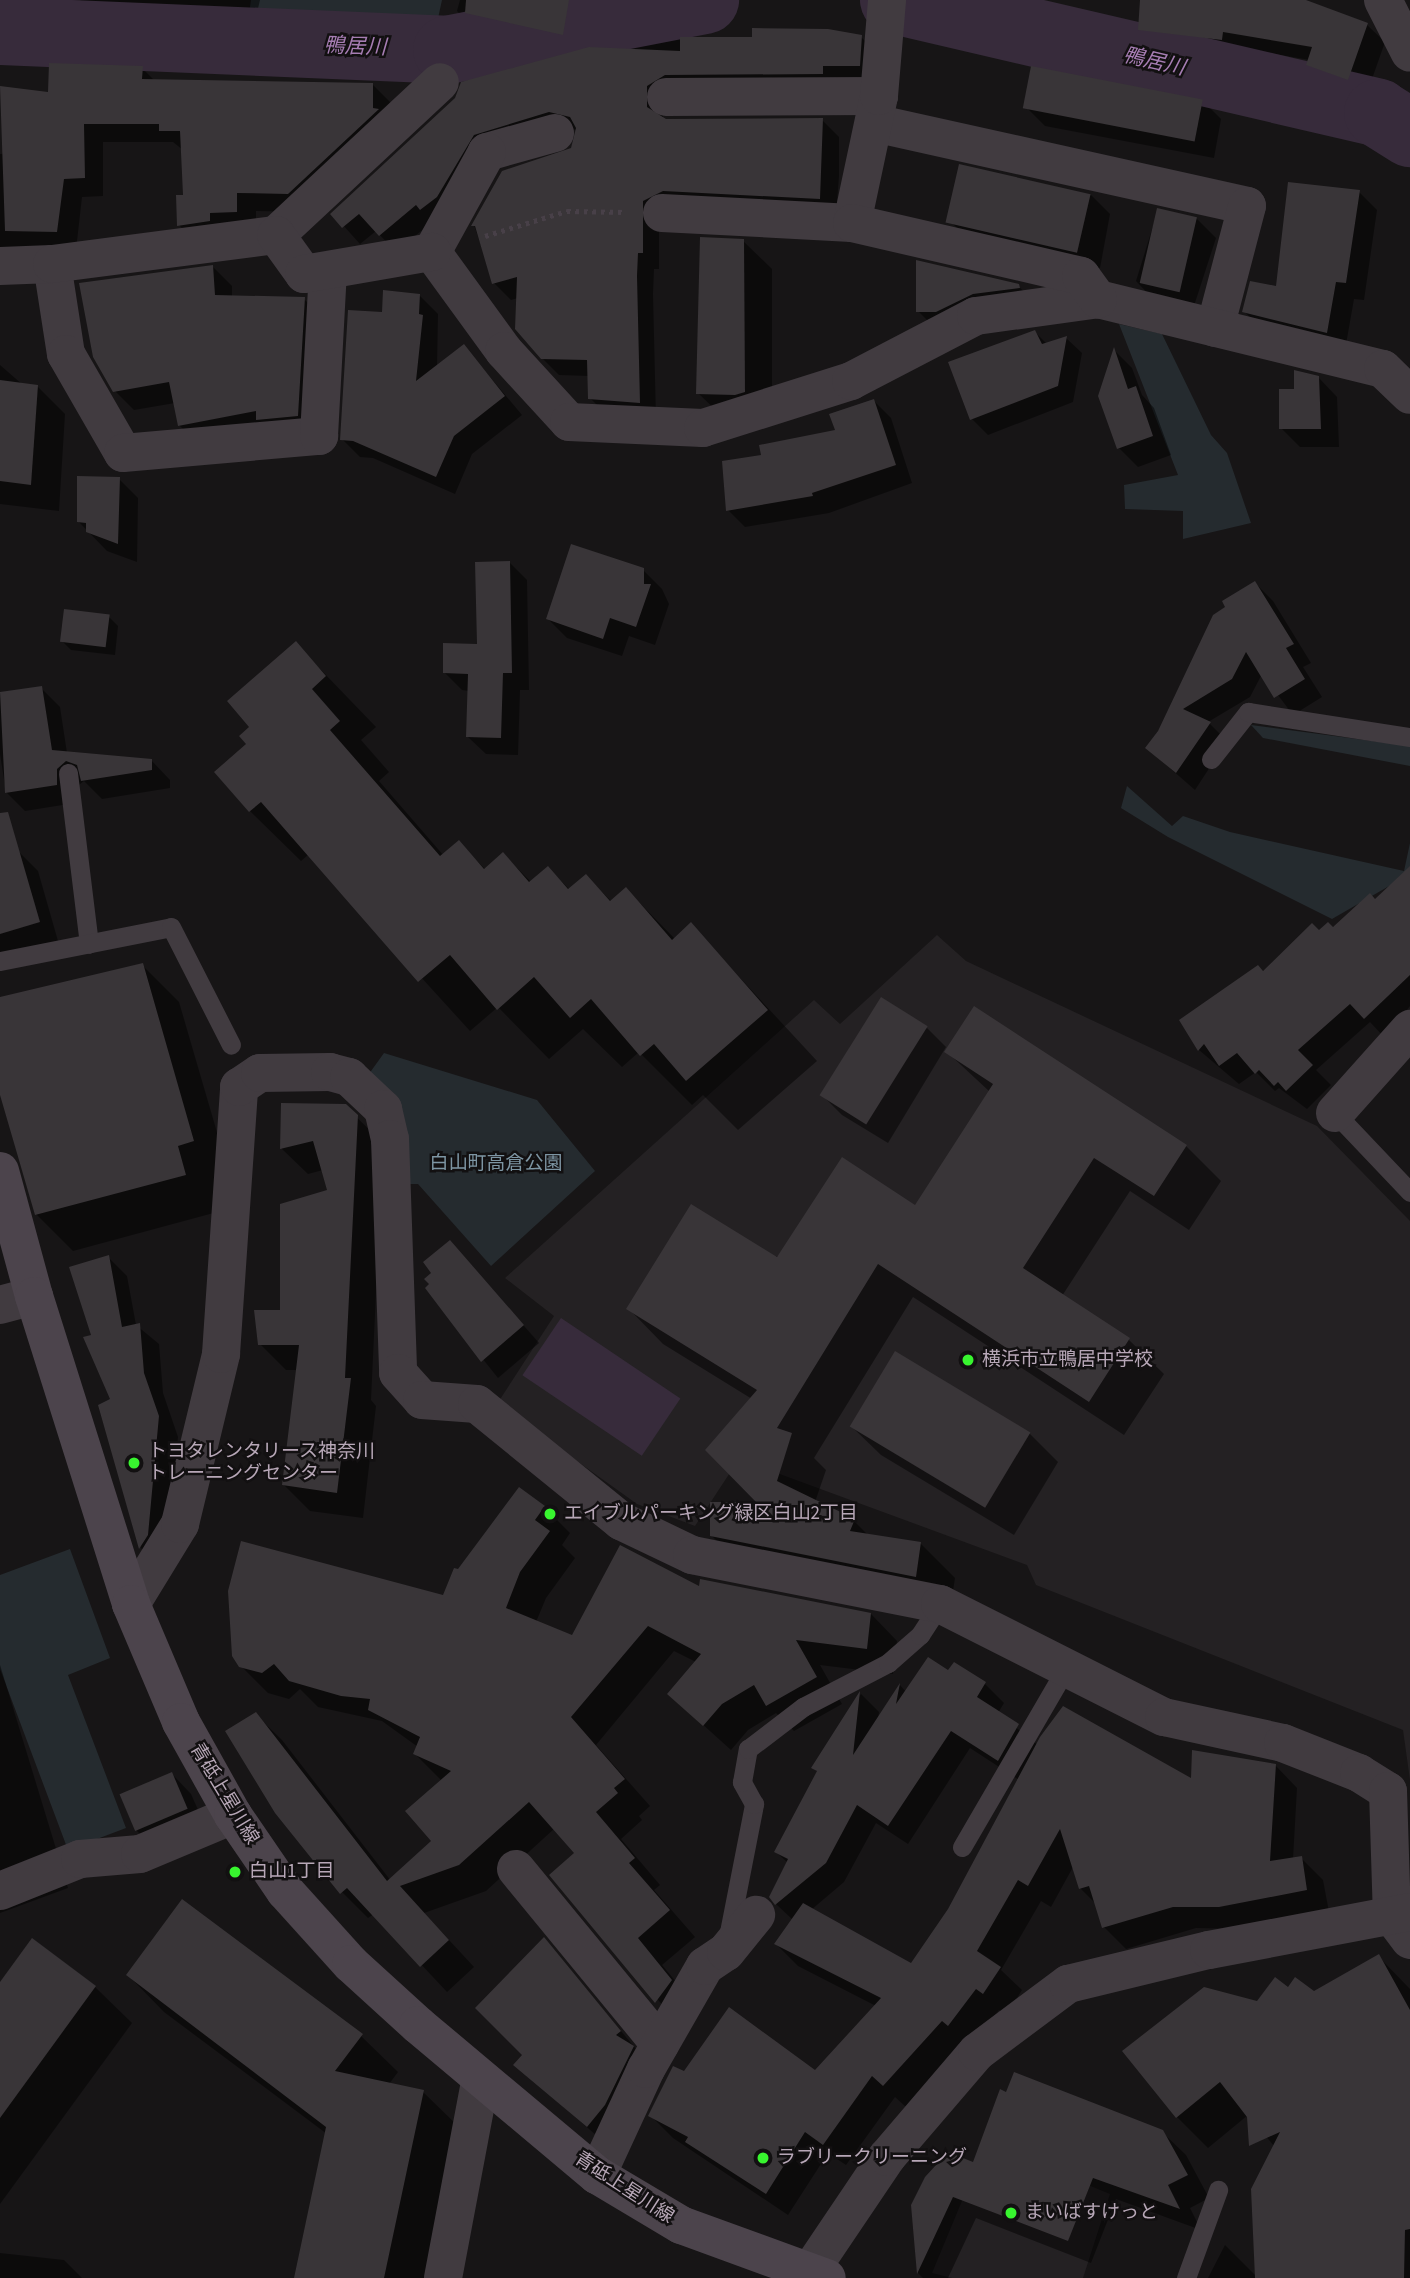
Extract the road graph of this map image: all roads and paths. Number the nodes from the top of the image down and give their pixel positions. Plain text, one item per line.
1 (1383, 0) edge
2 (887, 12) edge
3 (1410, 53) edge
4 (440, 82) dead end
5 (666, 97) dead end
6 (877, 110) junction
7 (555, 133) dead end
8 (662, 213) joint
9 (852, 223) junction
10 (276, 235) junction
11 (432, 252) junction
12 (52, 264) junction
13 (0, 266) edge
14 (328, 271) junction
15 (1098, 299) junction
16 (1215, 328) junction
17 (1410, 395) edge
18 (1410, 737) edge
19 (1211, 759) dead end
20 (68, 773) dead end
21 (89, 944) junction
22 (0, 961) edge
23 (1410, 1029) edge
24 (231, 1045) dead end
25 (1335, 1113) joint
26 (0, 1171) edge
27 (1410, 1192) edge
28 (17, 1301) edge
29 (131, 1604) junction
30 (940, 1604) junction
31 (1066, 1668) junction
32 (233, 1815) junction
33 (961, 1847) dead end
34 (516, 1868) dead end
35 (0, 1891) edge
36 (756, 1915) dead end
37 (1404, 1923) edge
38 (726, 1952) junction
39 (660, 2044) junction
40 (480, 2082) junction
41 (597, 2175) junction
42 (1218, 2190) dead end
43 (817, 2276) edge
44 (443, 2278) edge
45 (1186, 2278) edge

1 - 3 street
2 - 6 street
4 - 10 street
5 - 6 street
6 - 9 street
6 - 16 street
7 - 11 street
8 - 9 street
8 - 11 path
9 - 15 street
10 - 12 street
10 - 14 street
11 - 14 street
11 - 15 street
12 - 13 street
12 - 14 street
15 - 16 street
16 - 17 street
18 - 19 lane
20 - 21 lane
21 - 22 lane
21 - 24 lane
23 - 25 street
25 - 27 lane
26 - 28 main road, 青砥上星川線
28 - 29 main road, 青砥上星川線
29 - 30 street
29 - 32 main road, 青砥上星川線
30 - 31 street
30 - 38 lane
31 - 33 lane
31 - 37 street
32 - 35 street
32 - 40 main road, 青砥上星川線
34 - 39 street
36 - 38 street
37 - 43 street
38 - 39 street
39 - 41 street
40 - 41 main road, 青砥上星川線
40 - 44 street
41 - 43 main road, 青砥上星川線
42 - 45 lane

